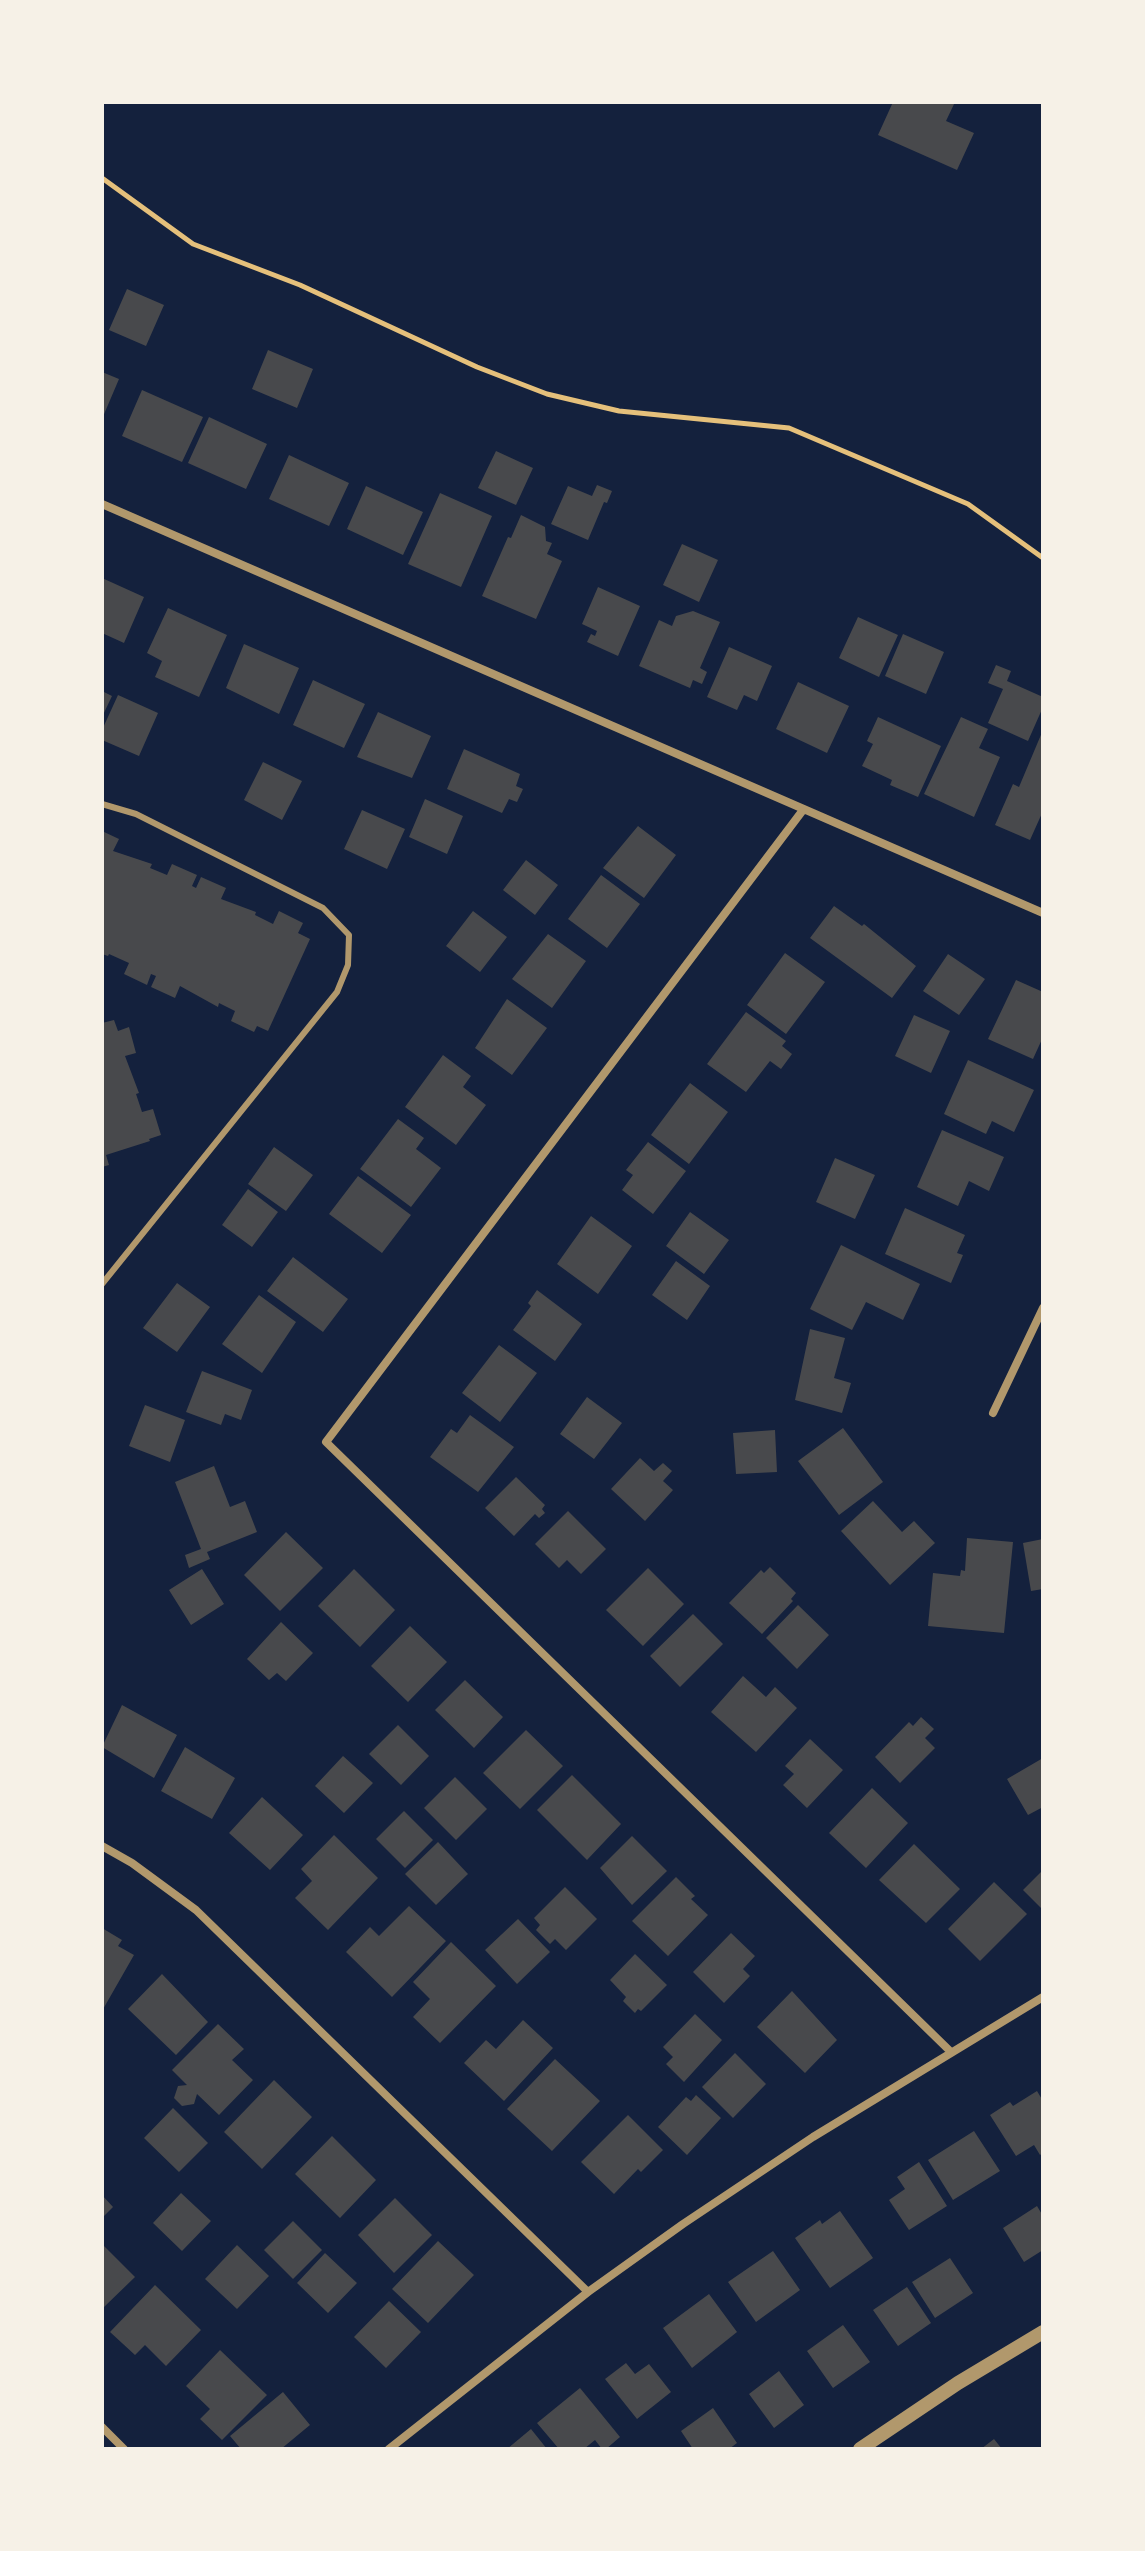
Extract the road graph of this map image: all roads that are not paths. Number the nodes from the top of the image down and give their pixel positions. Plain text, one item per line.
1 (102, 504) edge
2 (102, 804) edge
3 (803, 810) junction
4 (1043, 913) edge
5 (102, 1284) edge
6 (1043, 1308) edge
7 (993, 1413) dead end
8 (102, 1846) edge
9 (1043, 1997) edge
10 (951, 2052) junction
11 (588, 2292) junction
12 (1043, 2332) edge
13 (102, 2427) edge
14 (124, 2449) edge
15 (389, 2449) edge
16 (860, 2449) edge

1 - 3 street
2 - 5 lane
3 - 4 street
3 - 10 street
6 - 7 street
8 - 11 street
9 - 10 street
10 - 11 street
11 - 15 street
12 - 16 street
13 - 14 street

